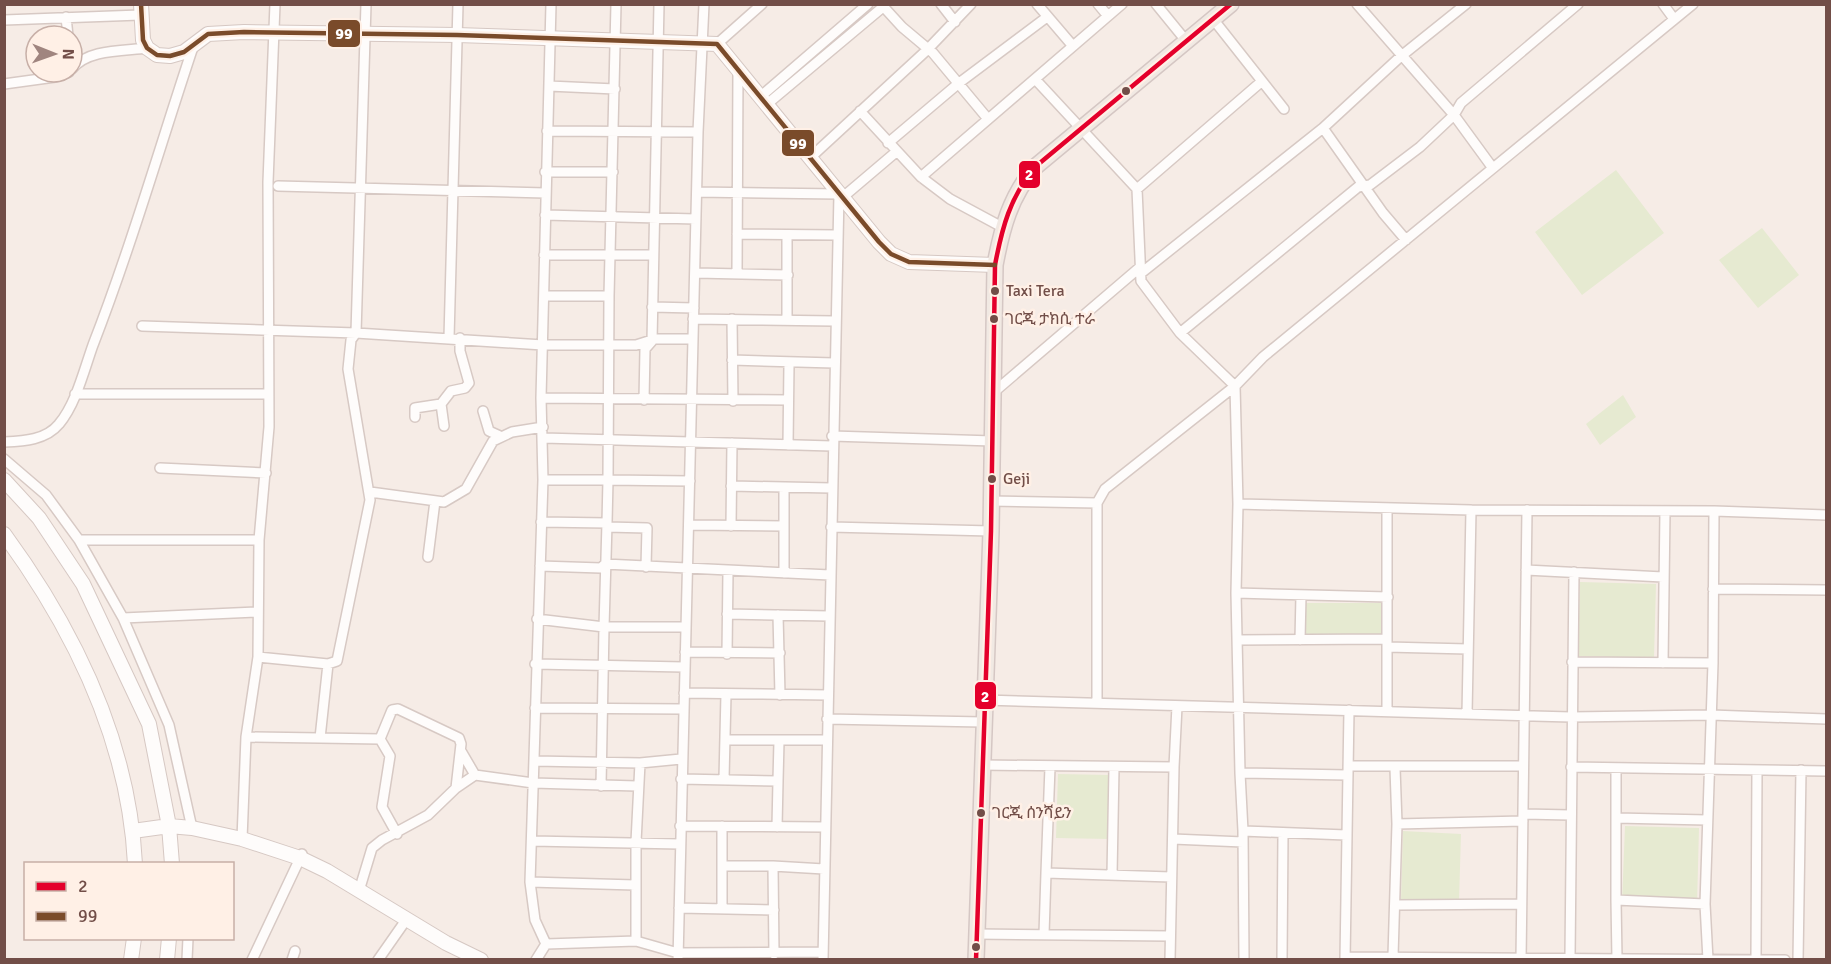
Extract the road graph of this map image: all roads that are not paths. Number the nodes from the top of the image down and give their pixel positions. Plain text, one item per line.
1 (275, 4) edge
2 (366, 4) edge
3 (458, 4) edge
4 (551, 4) edge
5 (616, 4) edge
6 (659, 4) edge
7 (704, 4) edge
8 (762, 4) edge
9 (868, 4) edge
10 (941, 4) edge
11 (971, 4) edge
12 (1038, 4) edge
13 (1098, 4) edge
14 (1122, 4) edge
15 (1156, 4) edge
16 (1231, 4) edge
17 (1357, 4) edge
18 (1466, 4) edge
19 (1578, 4) edge
20 (1663, 4) edge
21 (1693, 4) edge
22 (882, 6) edge
23 (748, 9) edge
24 (140, 10) edge
25 (1108, 16) junction
26 (66, 17) junction
27 (1047, 17) junction
28 (1674, 19) junction
29 (4, 20) edge
30 (1213, 20) junction
31 (956, 22) junction
32 (67, 24) edge
33 (274, 32) junction
34 (365, 34) junction
35 (457, 35) junction
36 (550, 39) junction
37 (616, 42) junction
38 (1187, 42) junction
39 (658, 43) junction
40 (702, 43) junction
41 (717, 44) junction
42 (1072, 45) junction
43 (193, 47) junction
44 (147, 48) junction
45 (927, 50) junction
46 (1400, 57) junction
47 (84, 60) edge
48 (738, 70) junction
49 (1035, 79) junction
50 (24, 82) edge
51 (1261, 82) junction
52 (4, 84) edge
53 (959, 84) junction
54 (549, 86) junction
55 (615, 89) junction
56 (763, 101) junction
57 (1284, 109) dead end
58 (860, 111) junction
59 (1454, 115) junction
60 (988, 119) junction
61 (1323, 128) junction
62 (547, 130) junction
63 (614, 130) junction
64 (1083, 130) junction
65 (656, 132) junction
66 (698, 132) junction
67 (888, 143) junction
68 (896, 152) junction
69 (811, 157) junction
70 (1491, 167) junction
71 (545, 172) junction
72 (613, 172) junction
73 (921, 177) junction
74 (1364, 185) junction
75 (278, 186) dead end
76 (361, 188) junction
77 (454, 189) junction
78 (1137, 189) junction
79 (697, 192) junction
80 (545, 193) junction
81 (737, 193) junction
82 (841, 195) junction
83 (545, 215) junction
84 (612, 218) junction
85 (654, 218) junction
86 (696, 219) junction
87 (1002, 227) junction
88 (737, 234) junction
89 (787, 235) junction
90 (836, 235) junction
91 (1406, 240) junction
92 (544, 255) junction
93 (610, 255) junction
94 (652, 255) junction
95 (995, 266) junction
96 (1140, 271) junction
97 (696, 273) junction
98 (736, 274) junction
99 (788, 275) junction
100 (544, 296) junction
101 (609, 296) junction
102 (652, 307) junction
103 (694, 308) junction
104 (693, 319) junction
105 (732, 319) junction
106 (787, 320) junction
107 (834, 321) junction
108 (142, 326) dead end
109 (268, 329) junction
110 (356, 333) junction
111 (1180, 333) junction
112 (449, 338) junction
113 (460, 338) junction
114 (693, 339) junction
115 (652, 341) junction
116 (543, 345) junction
117 (608, 345) junction
118 (732, 360) junction
119 (834, 363) junction
120 (789, 364) junction
121 (1235, 386) junction
122 (994, 393) junction
123 (75, 394) junction
124 (268, 394) junction
125 (541, 398) junction
126 (607, 400) junction
127 (644, 400) junction
128 (691, 400) junction
129 (788, 400) junction
130 (733, 401) junction
131 (441, 404) junction
132 (483, 411) dead end
133 (415, 417) dead end
134 (444, 426) dead end
135 (543, 427) junction
136 (500, 436) junction
137 (832, 436) junction
138 (543, 438) junction
139 (608, 440) junction
140 (4, 441) edge
141 (993, 441) junction
142 (691, 442) junction
143 (732, 443) junction
144 (788, 445) junction
145 (832, 446) junction
146 (4, 459) edge
147 (160, 468) dead end
148 (266, 473) junction
149 (4, 480) edge
150 (543, 480) junction
151 (608, 480) junction
152 (690, 481) junction
153 (731, 486) junction
154 (783, 487) junction
155 (831, 488) junction
156 (370, 492) junction
157 (435, 501) junction
158 (991, 501) junction
159 (1097, 503) junction
160 (1238, 504) junction
161 (1387, 508) junction
162 (1471, 510) junction
163 (1527, 510) junction
164 (1665, 511) junction
165 (1714, 511) junction
166 (1827, 515) edge
167 (541, 522) junction
168 (607, 525) junction
169 (688, 525) junction
170 (731, 526) junction
171 (784, 526) junction
172 (831, 527) junction
173 (991, 531) junction
174 (4, 534) edge
175 (79, 540) junction
176 (259, 540) junction
177 (428, 556) dead end
178 (605, 564) junction
179 (540, 566) junction
180 (646, 567) junction
181 (688, 570) junction
182 (1526, 570) junction
183 (728, 571) junction
184 (1574, 572) junction
185 (784, 573) junction
186 (830, 575) junction
187 (1664, 577) junction
188 (1713, 589) junction
189 (1827, 590) edge
190 (1236, 593) junction
191 (1301, 595) junction
192 (1388, 597) junction
193 (258, 612) junction
194 (727, 614) junction
195 (778, 615) junction
196 (829, 616) junction
197 (123, 618) junction
198 (537, 619) junction
199 (604, 627) junction
200 (686, 627) junction
201 (1237, 640) junction
202 (1300, 640) junction
203 (1387, 643) junction
204 (1468, 649) junction
205 (685, 652) junction
206 (780, 653) junction
207 (727, 654) junction
208 (258, 657) junction
209 (1572, 662) junction
210 (1663, 663) junction
211 (1713, 663) junction
212 (328, 664) junction
213 (535, 664) junction
214 (604, 666) junction
215 (684, 667) junction
216 (684, 693) junction
217 (726, 694) junction
218 (780, 695) junction
219 (828, 695) junction
220 (984, 700) junction
221 (1097, 703) junction
222 (1177, 706) junction
223 (1238, 706) junction
224 (535, 708) junction
225 (683, 709) junction
226 (602, 710) junction
227 (1349, 710) junction
228 (1387, 711) junction
229 (1467, 714) junction
230 (1524, 716) junction
231 (1711, 716) junction
232 (1571, 717) junction
233 (827, 719) junction
234 (1827, 719) edge
235 (983, 722) junction
236 (246, 737) junction
237 (320, 738) junction
238 (380, 739) junction
239 (725, 740) junction
240 (827, 740) junction
241 (779, 741) junction
242 (462, 751) junction
243 (681, 759) junction
244 (534, 761) junction
245 (601, 763) junction
246 (640, 764) junction
247 (981, 765) junction
248 (1523, 766) junction
249 (1050, 767) junction
250 (1174, 767) junction
251 (1571, 767) junction
252 (1114, 768) junction
253 (1395, 768) junction
254 (1616, 769) junction
255 (1708, 769) junction
256 (1348, 770) junction
257 (1757, 770) junction
258 (1801, 770) junction
259 (1827, 771) edge
260 (1240, 772) junction
261 (475, 775) junction
262 (681, 779) junction
263 (724, 779) junction
264 (778, 781) junction
265 (533, 783) junction
266 (601, 786) junction
267 (637, 786) junction
268 (456, 788) junction
269 (1570, 815) junction
270 (1523, 818) junction
271 (1616, 818) junction
272 (1707, 820) junction
273 (1397, 824) junction
274 (169, 826) junction
275 (680, 826) junction
276 (722, 826) junction
277 (777, 826) junction
278 (825, 827) junction
279 (192, 828) junction
280 (133, 831) junction
281 (1243, 831) junction
282 (397, 834) junction
283 (1283, 834) junction
284 (1346, 835) junction
285 (242, 839) junction
286 (1173, 839) junction
287 (532, 841) junction
288 (636, 842) junction
289 (1243, 842) junction
290 (680, 844) junction
291 (301, 856) junction
292 (135, 862) edge
293 (172, 862) edge
294 (722, 866) junction
295 (773, 866) junction
296 (824, 869) junction
297 (1046, 873) junction
298 (1112, 875) junction
299 (1171, 877) junction
300 (530, 882) junction
301 (635, 885) junction
302 (359, 891) junction
303 (1616, 900) junction
304 (1520, 904) junction
305 (1705, 904) junction
306 (1396, 905) junction
307 (679, 909) junction
308 (722, 909) junction
309 (774, 910) junction
310 (406, 920) junction
311 (976, 934) junction
312 (1044, 934) junction
313 (1170, 936) junction
314 (134, 940) edge
315 (170, 940) edge
316 (188, 940) edge
317 (636, 941) junction
318 (546, 944) junction
319 (774, 954) junction
320 (678, 956) edge
321 (749, 956) edge
322 (823, 956) edge
323 (1393, 956) junction
324 (1570, 957) junction
325 (1345, 958) edge
326 (1756, 958) edge
327 (189, 959) edge
328 (1520, 959) edge
329 (1617, 959) edge
330 (1708, 959) edge
331 (131, 960) edge
332 (167, 960) edge
333 (252, 960) edge
334 (378, 960) edge
335 (481, 960) edge
336 (536, 960) edge
337 (976, 960) edge
338 (1170, 960) edge
339 (1244, 960) edge
340 (1282, 960) edge
341 (1785, 960) edge
342 (1798, 960) edge

1 - 33 street
2 - 34 street
3 - 35 street
4 - 36 street
5 - 37 street
6 - 39 street
7 - 40 street
8 - 23 street
9 - 56 street
10 - 31 street
11 - 31 street
12 - 27 street
13 - 25 street
14 - 25 street
15 - 38 street
16 - 30 main road
17 - 46 street
18 - 46 street
19 - 59 street
20 - 28 street
21 - 28 street
22 - 45 street
22 - 56 street
23 - 41 street
24 - 26 street
24 - 44 main road
25 - 42 street
26 - 29 street
26 - 32 street
27 - 42 street
27 - 53 street
28 - 70 street
30 - 38 main road
30 - 51 street
31 - 45 street
33 - 34 main road
33 - 43 main road
33 - 109 street
34 - 35 main road
34 - 76 street
35 - 36 main road
35 - 77 street
36 - 37 main road
36 - 54 street
37 - 39 main road
37 - 55 street
38 - 64 main road
39 - 40 main road
39 - 65 street
40 - 41 main road
40 - 66 street
41 - 48 main road
42 - 49 street
43 - 44 main road
43 - 123 street
44 - 47 street
45 - 53 street
45 - 58 street
46 - 59 street
46 - 61 street
48 - 56 main road
48 - 81 street
49 - 60 street
49 - 64 street
50 - 52 street
51 - 57 street
51 - 78 street
53 - 60 street
53 - 67 street
54 - 55 street
54 - 62 street
55 - 63 street
56 - 69 main road
58 - 67 street
58 - 69 street
59 - 70 street
59 - 74 street
60 - 73 street
61 - 74 street
61 - 96 street
62 - 63 street
62 - 71 street
63 - 65 street
63 - 72 street
64 - 78 street
64 - 87 main road
65 - 66 street
65 - 85 street
66 - 79 street
67 - 68 street
68 - 73 street
68 - 82 street
69 - 82 main road
70 - 91 street
71 - 72 street
71 - 80 street
72 - 84 street
73 - 87 street
74 - 91 street
74 - 111 street
75 - 76 street
76 - 77 street
76 - 110 street
77 - 80 street
77 - 112 street
78 - 96 street
79 - 81 street
79 - 86 street
80 - 83 street
81 - 82 street
81 - 88 street
82 - 90 street
82 - 95 main road
83 - 84 street
83 - 92 street
84 - 85 street
84 - 93 street
85 - 86 street
85 - 94 street
86 - 97 street
87 - 95 main road
88 - 89 street
88 - 98 street
89 - 90 street
89 - 99 street
90 - 107 street
91 - 121 street
92 - 93 street
92 - 100 street
93 - 94 street
93 - 101 street
94 - 102 street
95 - 122 main road
96 - 111 street
96 - 122 street
97 - 98 street
97 - 103 street
98 - 99 street
99 - 106 street
100 - 101 street
100 - 116 street
101 - 117 street
102 - 103 street
102 - 115 street
103 - 104 street
104 - 105 street
104 - 114 street
105 - 106 street
105 - 118 street
106 - 107 street
107 - 119 street
108 - 109 street
109 - 110 street
109 - 124 street
110 - 112 street
110 - 156 street
111 - 121 street
112 - 113 street
113 - 116 street
113 - 131 street
114 - 115 street
114 - 128 street
115 - 117 street
115 - 127 street
116 - 117 street
116 - 125 street
117 - 126 street
118 - 120 street
118 - 130 street
119 - 120 street
119 - 137 street
120 - 129 street
121 - 159 street
121 - 160 street
122 - 141 main road
123 - 124 street
123 - 140 street
124 - 148 street
125 - 126 street
125 - 135 street
126 - 127 street
126 - 139 street
127 - 128 street
128 - 130 street
128 - 142 street
129 - 130 street
129 - 144 street
131 - 133 street
131 - 134 street
132 - 136 street
135 - 136 street
135 - 138 street
136 - 157 street
137 - 141 street
137 - 145 street
138 - 139 street
138 - 150 street
139 - 142 street
139 - 151 street
141 - 158 main road
142 - 143 street
142 - 152 street
143 - 144 street
143 - 153 street
144 - 145 street
145 - 155 street
146 - 175 street
147 - 148 street
148 - 176 street
149 - 274 main road
150 - 151 street
150 - 167 street
151 - 152 street
151 - 168 street
152 - 169 street
153 - 154 street
153 - 170 street
154 - 155 street
154 - 171 street
155 - 172 street
156 - 157 street
156 - 212 street
157 - 177 street
158 - 159 street
158 - 173 main road
159 - 221 street
160 - 161 street
160 - 190 street
161 - 162 street
161 - 192 street
162 - 163 street
162 - 204 street
163 - 164 street
163 - 182 street
164 - 165 street
164 - 187 street
165 - 166 street
165 - 188 street
167 - 168 street
167 - 179 street
168 - 178 street
168 - 180 street
169 - 170 street
169 - 181 street
170 - 171 street
171 - 185 street
172 - 173 street
172 - 186 street
173 - 220 main road
174 - 280 main road
175 - 176 street
175 - 197 street
176 - 193 street
178 - 179 street
178 - 180 street
178 - 199 street
179 - 198 street
180 - 181 street
181 - 183 street
181 - 200 street
182 - 184 street
182 - 230 street
183 - 185 street
183 - 194 street
184 - 187 street
184 - 209 street
185 - 186 street
186 - 196 street
187 - 210 street
188 - 189 street
188 - 211 street
190 - 191 street
190 - 201 street
191 - 192 street
191 - 202 street
192 - 203 street
193 - 197 street
193 - 208 street
194 - 195 street
194 - 207 street
195 - 196 street
195 - 206 street
196 - 219 street
197 - 279 street
198 - 199 street
198 - 213 street
199 - 200 street
199 - 214 street
200 - 205 street
201 - 202 street
201 - 223 street
202 - 203 street
203 - 204 street
203 - 228 street
204 - 229 street
205 - 207 street
205 - 215 street
206 - 207 street
206 - 218 street
208 - 212 street
208 - 236 street
209 - 210 street
209 - 232 street
210 - 211 street
211 - 231 street
212 - 237 street
213 - 214 street
213 - 224 street
214 - 215 street
214 - 226 street
215 - 216 street
216 - 217 street
216 - 225 street
217 - 218 street
217 - 239 street
218 - 219 street
219 - 233 street
220 - 221 street
220 - 235 main road
221 - 222 street
222 - 223 street
222 - 250 street
223 - 227 street
223 - 260 street
224 - 226 street
224 - 244 street
225 - 226 street
225 - 243 street
226 - 245 street
227 - 228 street
227 - 256 street
228 - 229 street
229 - 230 street
230 - 232 street
230 - 248 street
231 - 232 street
231 - 234 street
231 - 255 street
232 - 251 street
233 - 235 street
233 - 240 street
235 - 247 main road
236 - 237 street
236 - 285 street
237 - 238 street
238 - 242 street
238 - 282 street
239 - 241 street
239 - 263 street
240 - 241 street
240 - 278 street
241 - 264 street
242 - 261 street
242 - 268 street
243 - 246 street
243 - 262 street
244 - 245 street
244 - 265 street
245 - 246 street
245 - 266 street
246 - 267 street
247 - 249 street
247 - 311 main road
248 - 253 street
248 - 270 street
249 - 252 street
249 - 297 street
250 - 252 street
250 - 286 street
251 - 254 street
251 - 269 street
252 - 298 street
253 - 256 street
253 - 273 street
254 - 255 street
254 - 271 street
255 - 257 street
255 - 272 street
256 - 260 street
256 - 284 street
257 - 258 street
257 - 326 street
258 - 259 street
258 - 342 street
260 - 281 street
261 - 265 street
261 - 268 street
262 - 263 street
262 - 275 street
263 - 264 street
264 - 277 street
265 - 266 street
265 - 287 street
266 - 267 street
267 - 288 street
268 - 282 street
269 - 270 street
269 - 324 street
270 - 273 street
270 - 304 street
271 - 272 street
271 - 303 street
272 - 305 street
273 - 306 street
274 - 279 main road
274 - 280 main road
274 - 293 main road
275 - 276 street
275 - 290 street
276 - 277 street
276 - 294 street
277 - 278 street
278 - 296 street
279 - 285 main road
280 - 292 main road
281 - 283 street
281 - 289 street
282 - 302 street
283 - 284 street
283 - 340 street
284 - 325 street
285 - 291 main road
286 - 289 street
286 - 299 street
287 - 288 street
287 - 300 street
288 - 290 street
288 - 301 street
289 - 339 street
290 - 307 street
291 - 302 main road
291 - 333 street
294 - 295 street
294 - 308 street
295 - 296 street
295 - 309 street
296 - 322 street
297 - 298 street
297 - 312 street
298 - 299 street
299 - 313 street
300 - 301 street
300 - 318 street
301 - 317 street
302 - 310 main road
303 - 305 street
303 - 329 street
304 - 306 street
304 - 328 street
305 - 330 street
306 - 323 street
307 - 308 street
307 - 320 street
308 - 309 street
309 - 319 street
310 - 334 street
310 - 335 main road
311 - 312 street
311 - 337 main road
312 - 313 street
313 - 338 street
314 - 331 main road
315 - 332 main road
316 - 327 street
317 - 318 street
317 - 320 street
318 - 336 street
319 - 321 street
319 - 322 street
320 - 321 street
323 - 325 street
323 - 328 street
324 - 328 street
324 - 329 street
326 - 330 street
326 - 341 street
329 - 330 street

